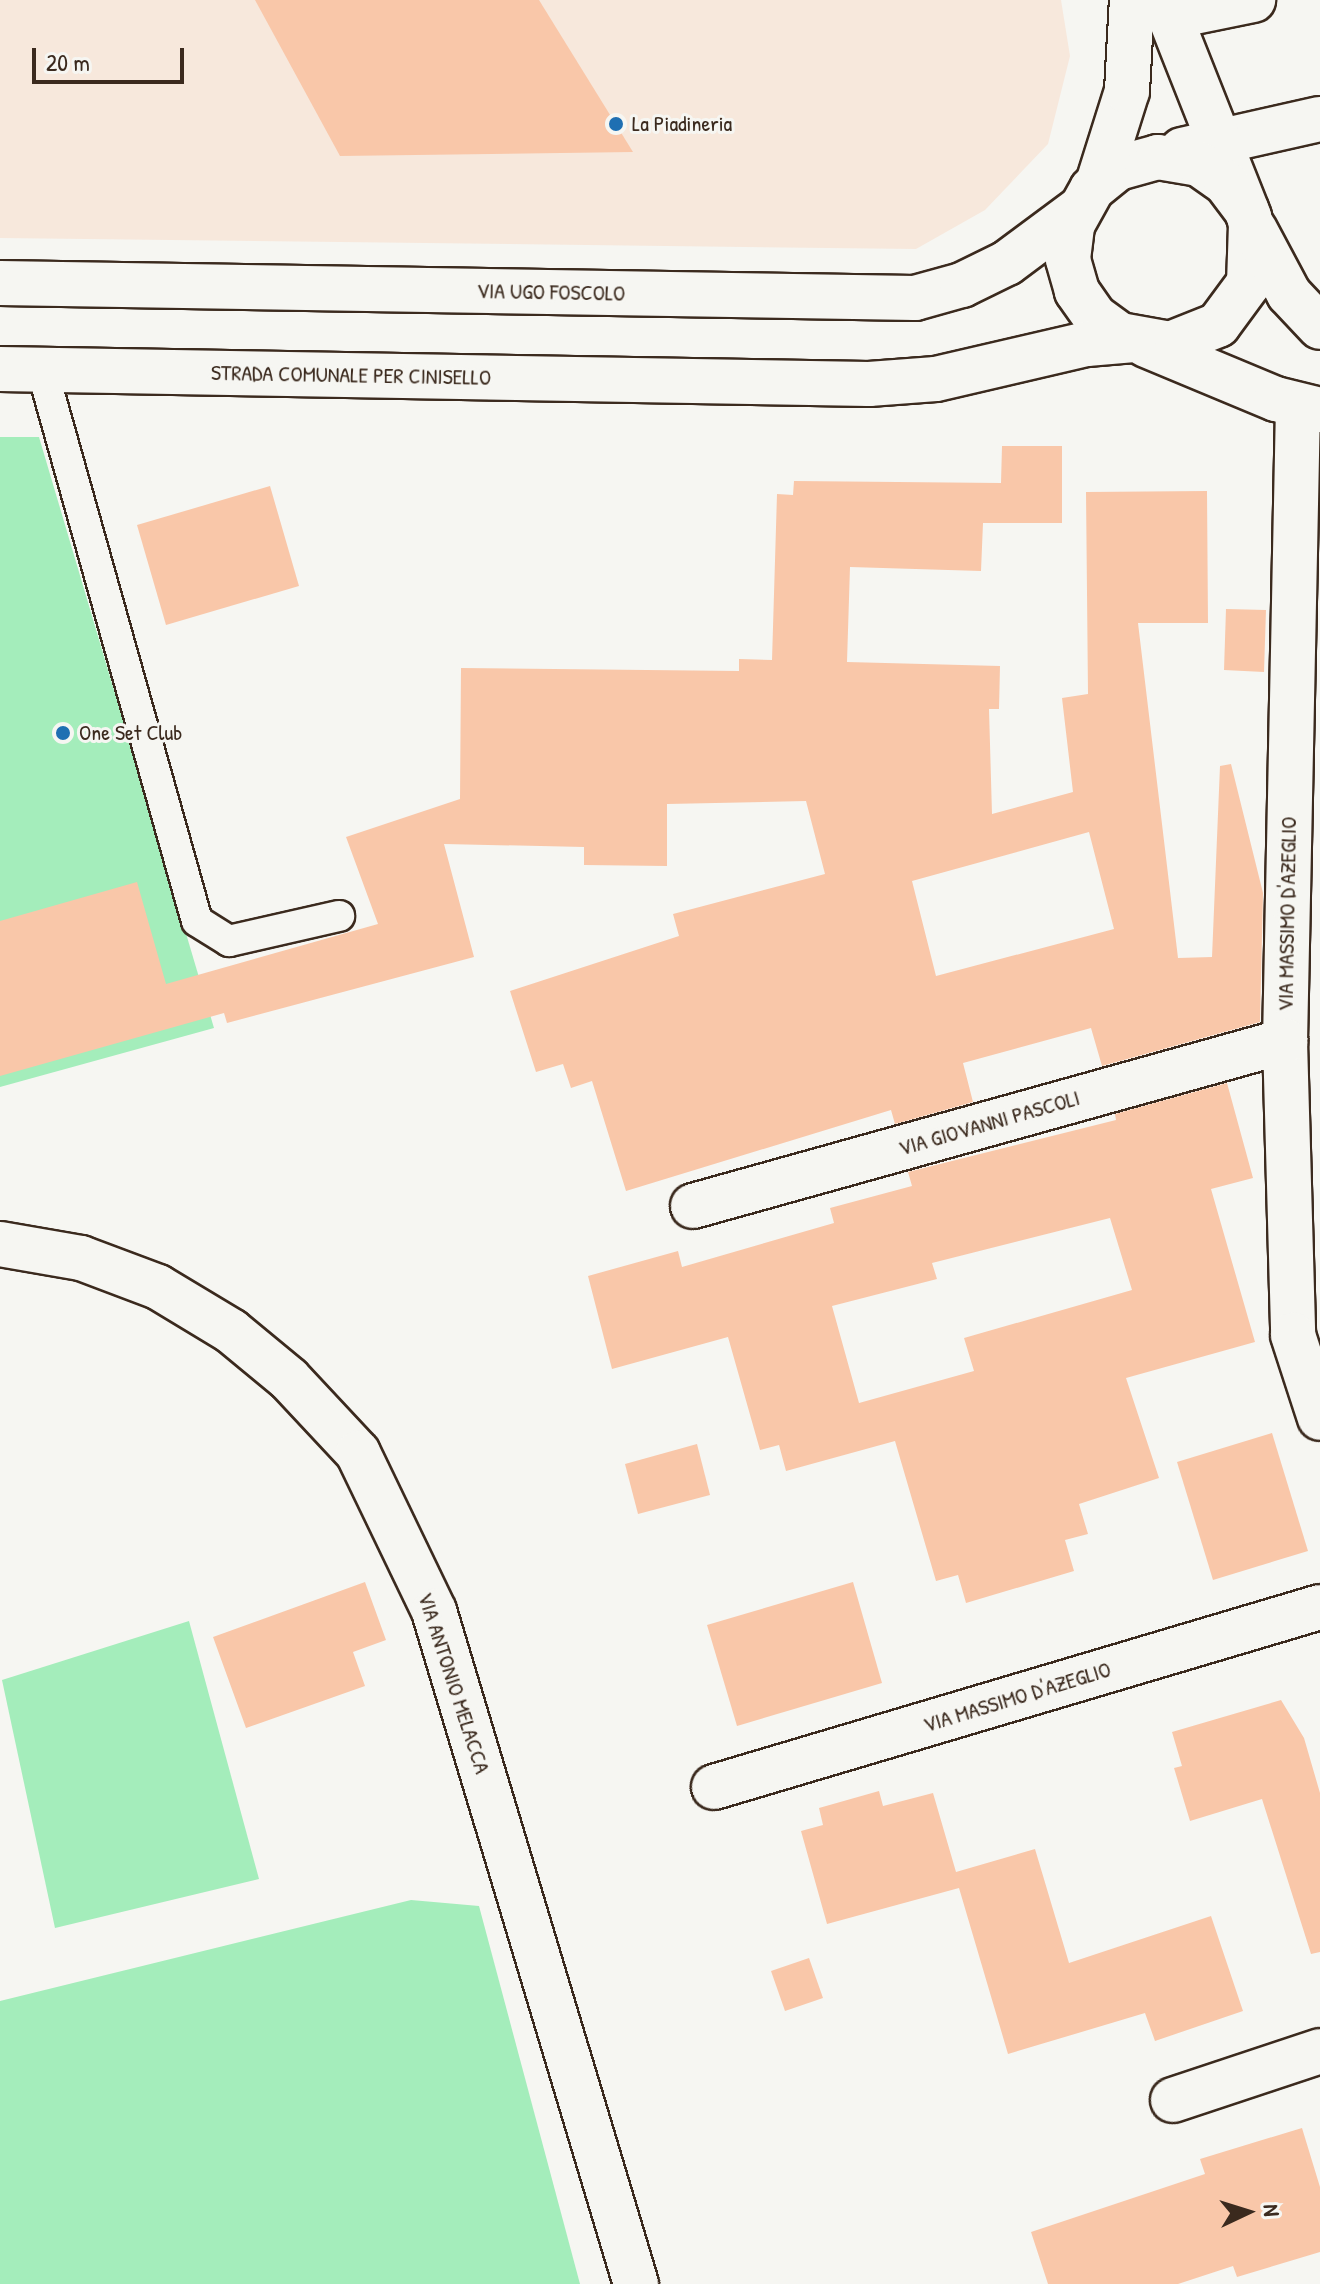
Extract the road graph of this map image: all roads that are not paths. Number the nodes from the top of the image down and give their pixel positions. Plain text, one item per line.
1 (1253, 0) edge
2 (1155, 6) edge
3 (1320, 119) edge
4 (1219, 142) junction
5 (1141, 159) junction
6 (1088, 196) junction
7 (1248, 214) junction
8 (0, 283) edge
9 (1320, 327) edge
10 (1137, 341) junction
11 (21, 369) edge
12 (1309, 408) edge
13 (339, 916) dead end
14 (1285, 1041) junction
15 (693, 1206) dead end
16 (0, 1244) edge
17 (1320, 1418) edge
18 (1320, 1607) edge
19 (714, 1787) dead end
20 (1320, 2051) edge
21 (1173, 2100) dead end
22 (636, 2284) edge

1 - 2 street
2 - 4 street
2 - 6 street
3 - 4 street
4 - 5 street
4 - 7 street
5 - 6 street
5 - 7 street
6 - 8 street, VIA UGO FOSCOLO
6 - 10 street
7 - 9 street
7 - 10 street
10 - 11 street, STRADA COMUNALE PER CINISELLO
10 - 12 street
11 - 13 lane
12 - 14 street, VIA MASSIMO D'AZEGLIO
14 - 15 street, VIA GIOVANNI PASCOLI
14 - 17 street, VIA MASSIMO D'AZEGLIO
16 - 22 street, VIA ANTONIO MELACCA
18 - 19 street, VIA MASSIMO D'AZEGLIO
20 - 21 street

